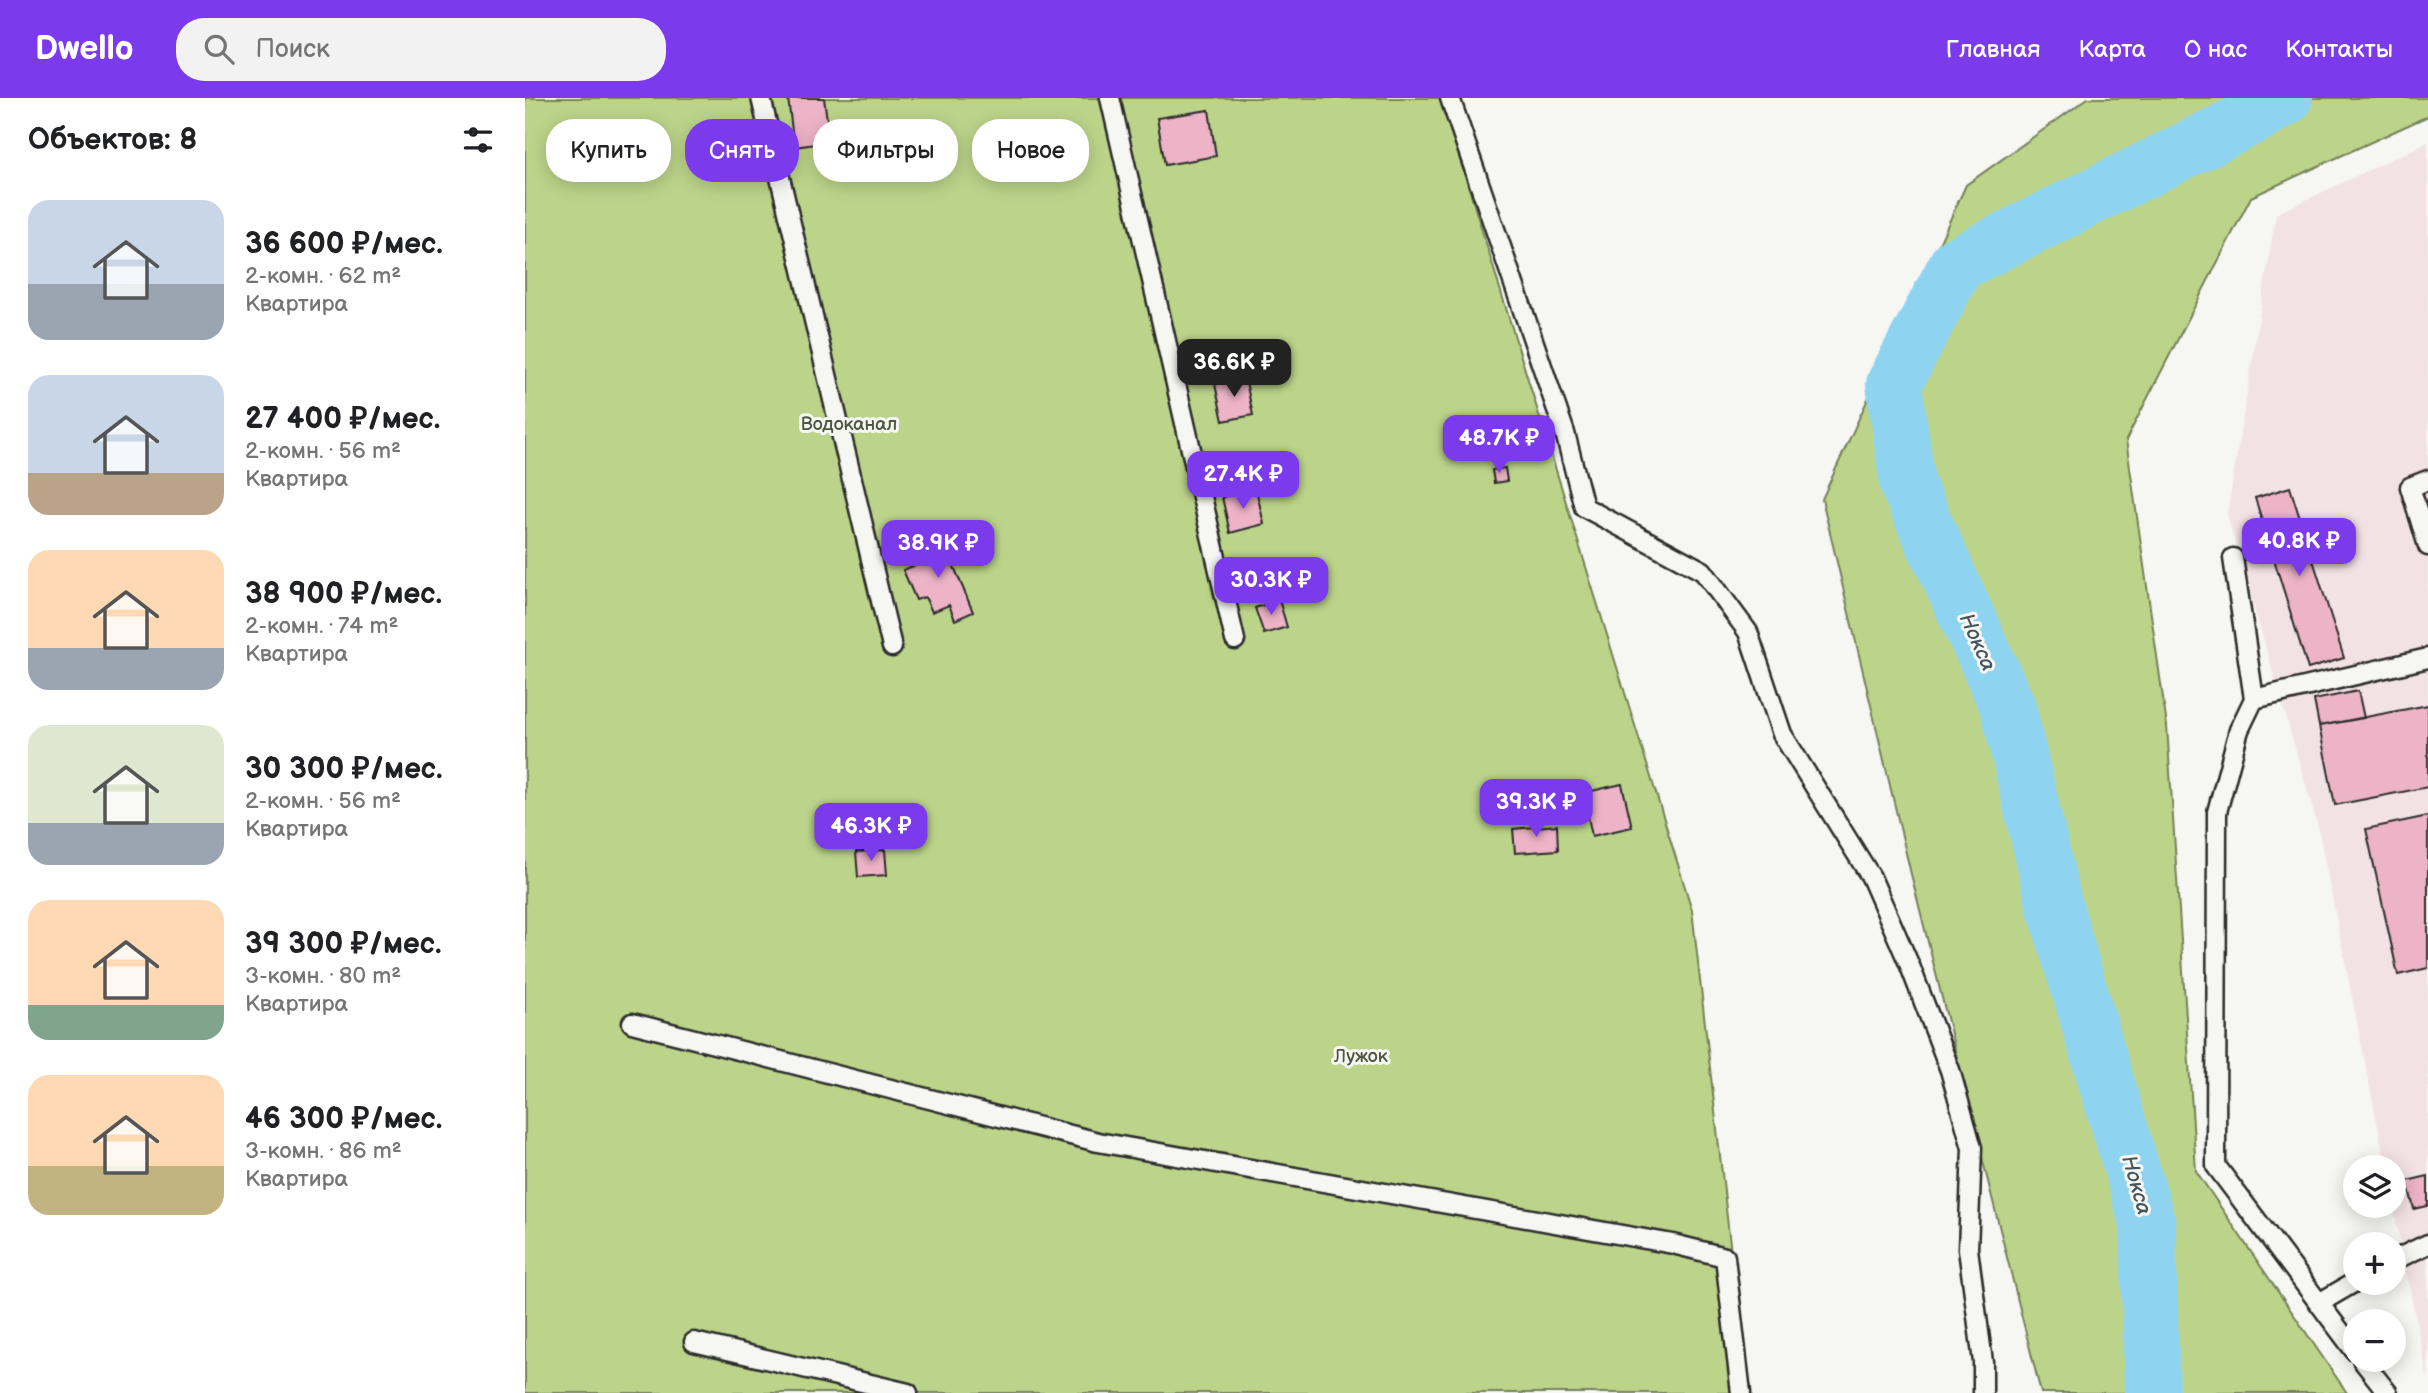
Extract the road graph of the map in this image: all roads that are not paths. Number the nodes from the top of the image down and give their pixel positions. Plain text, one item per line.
1 (761, 98) edge
2 (1110, 98) edge
3 (1450, 98) edge
4 (2428, 480) edge
5 (2428, 546) edge
6 (2233, 558) dead end
7 (1234, 640) dead end
8 (893, 647) dead end
9 (2428, 658) edge
10 (2254, 699) junction
11 (632, 1023) dead end
12 (2428, 1244) edge
13 (2406, 1254) edge
14 (2343, 1289) edge
15 (2319, 1303) junction
16 (2343, 1335) edge
17 (694, 1342) dead end
18 (2372, 1372) edge
19 (908, 1393) edge
20 (1741, 1393) edge
21 (1983, 1393) edge
22 (2388, 1393) edge

1 - 8 lane
2 - 7 lane
3 - 21 lane
4 - 5 lane
6 - 10 lane
9 - 10 lane
10 - 15 lane
11 - 20 lane
12 - 13 lane
14 - 15 lane
15 - 16 lane
17 - 19 lane
18 - 22 lane

